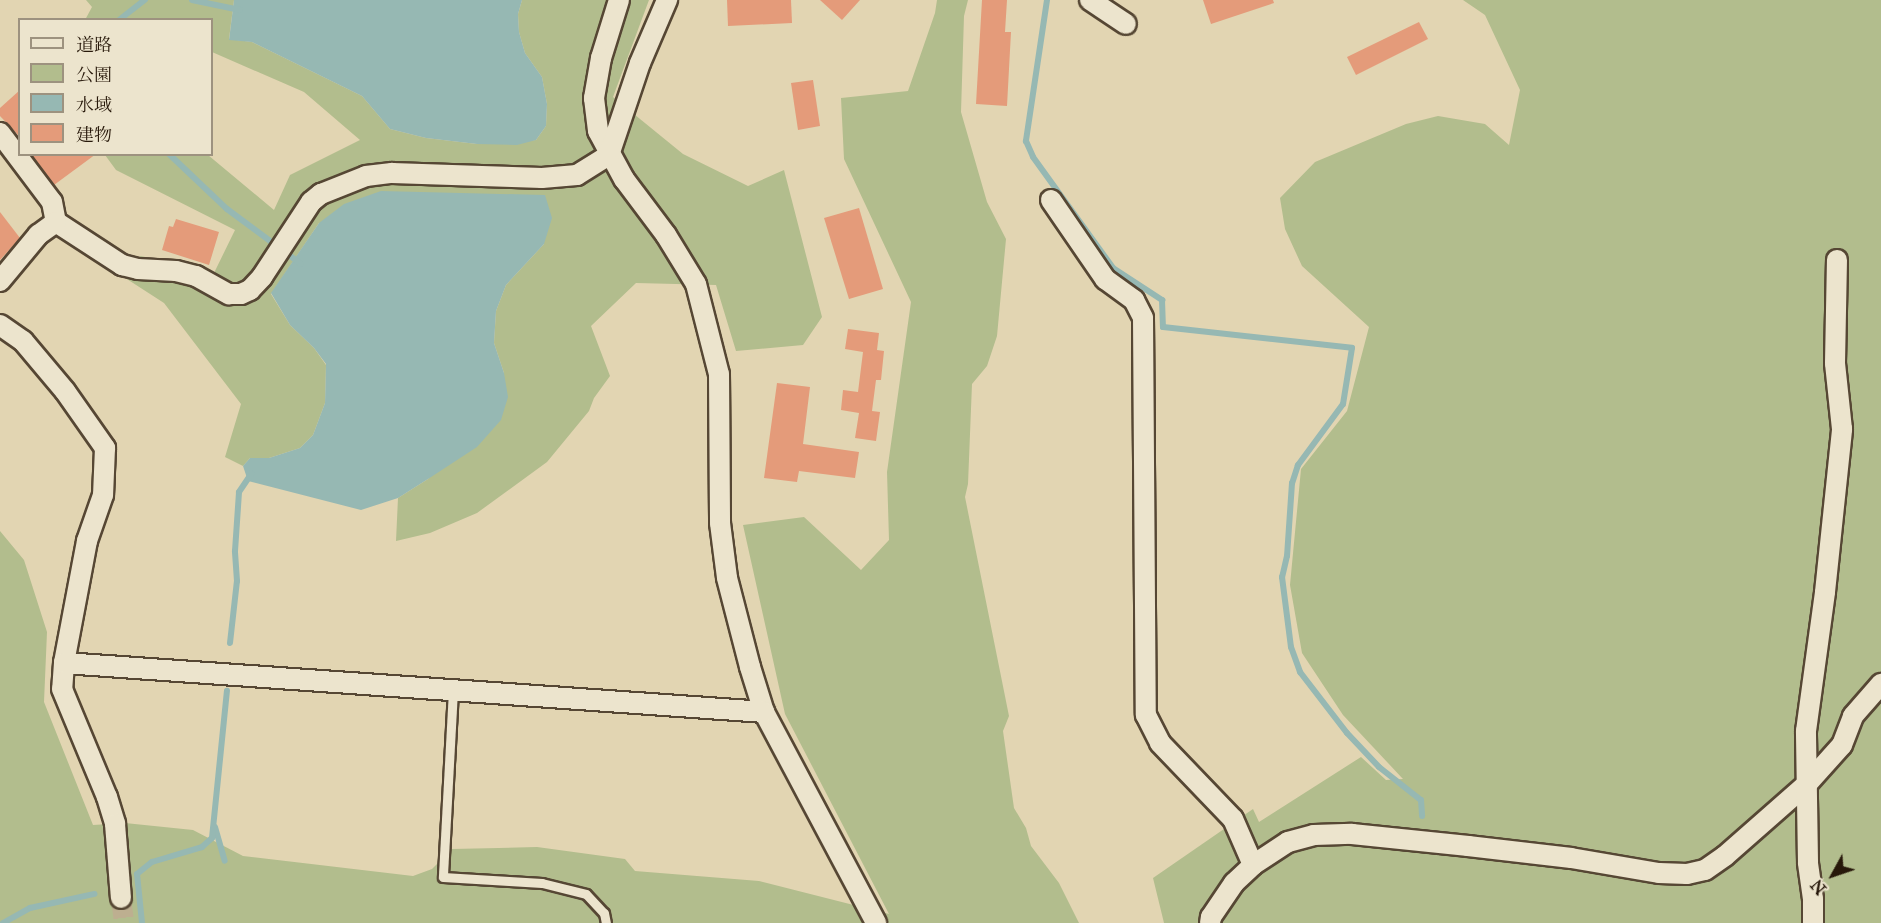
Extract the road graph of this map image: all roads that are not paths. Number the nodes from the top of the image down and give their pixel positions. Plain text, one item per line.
1 (620, 0) edge
2 (666, 0) edge
3 (1090, 0) edge
4 (1126, 24) dead end
5 (0, 133) edge
6 (609, 155) junction
7 (1051, 200) dead end
8 (56, 222) junction
9 (1837, 260) dead end
10 (0, 281) edge
11 (0, 325) edge
12 (64, 663) junction
13 (1881, 684) edge
14 (453, 690) junction
15 (764, 712) junction
16 (1807, 784) junction
17 (1253, 865) junction
18 (121, 898) tunnel mouth
19 (606, 923) edge
20 (876, 923) edge
21 (1210, 923) edge
22 (1813, 923) edge

1 - 6 street
2 - 6 street
3 - 4 street
5 - 8 street
6 - 8 street
6 - 15 street
7 - 17 street
8 - 10 street
9 - 16 street
11 - 12 street
12 - 14 street
12 - 18 street
13 - 16 street
14 - 15 street
14 - 19 lane
15 - 20 street
16 - 17 street
16 - 22 street
17 - 21 street

